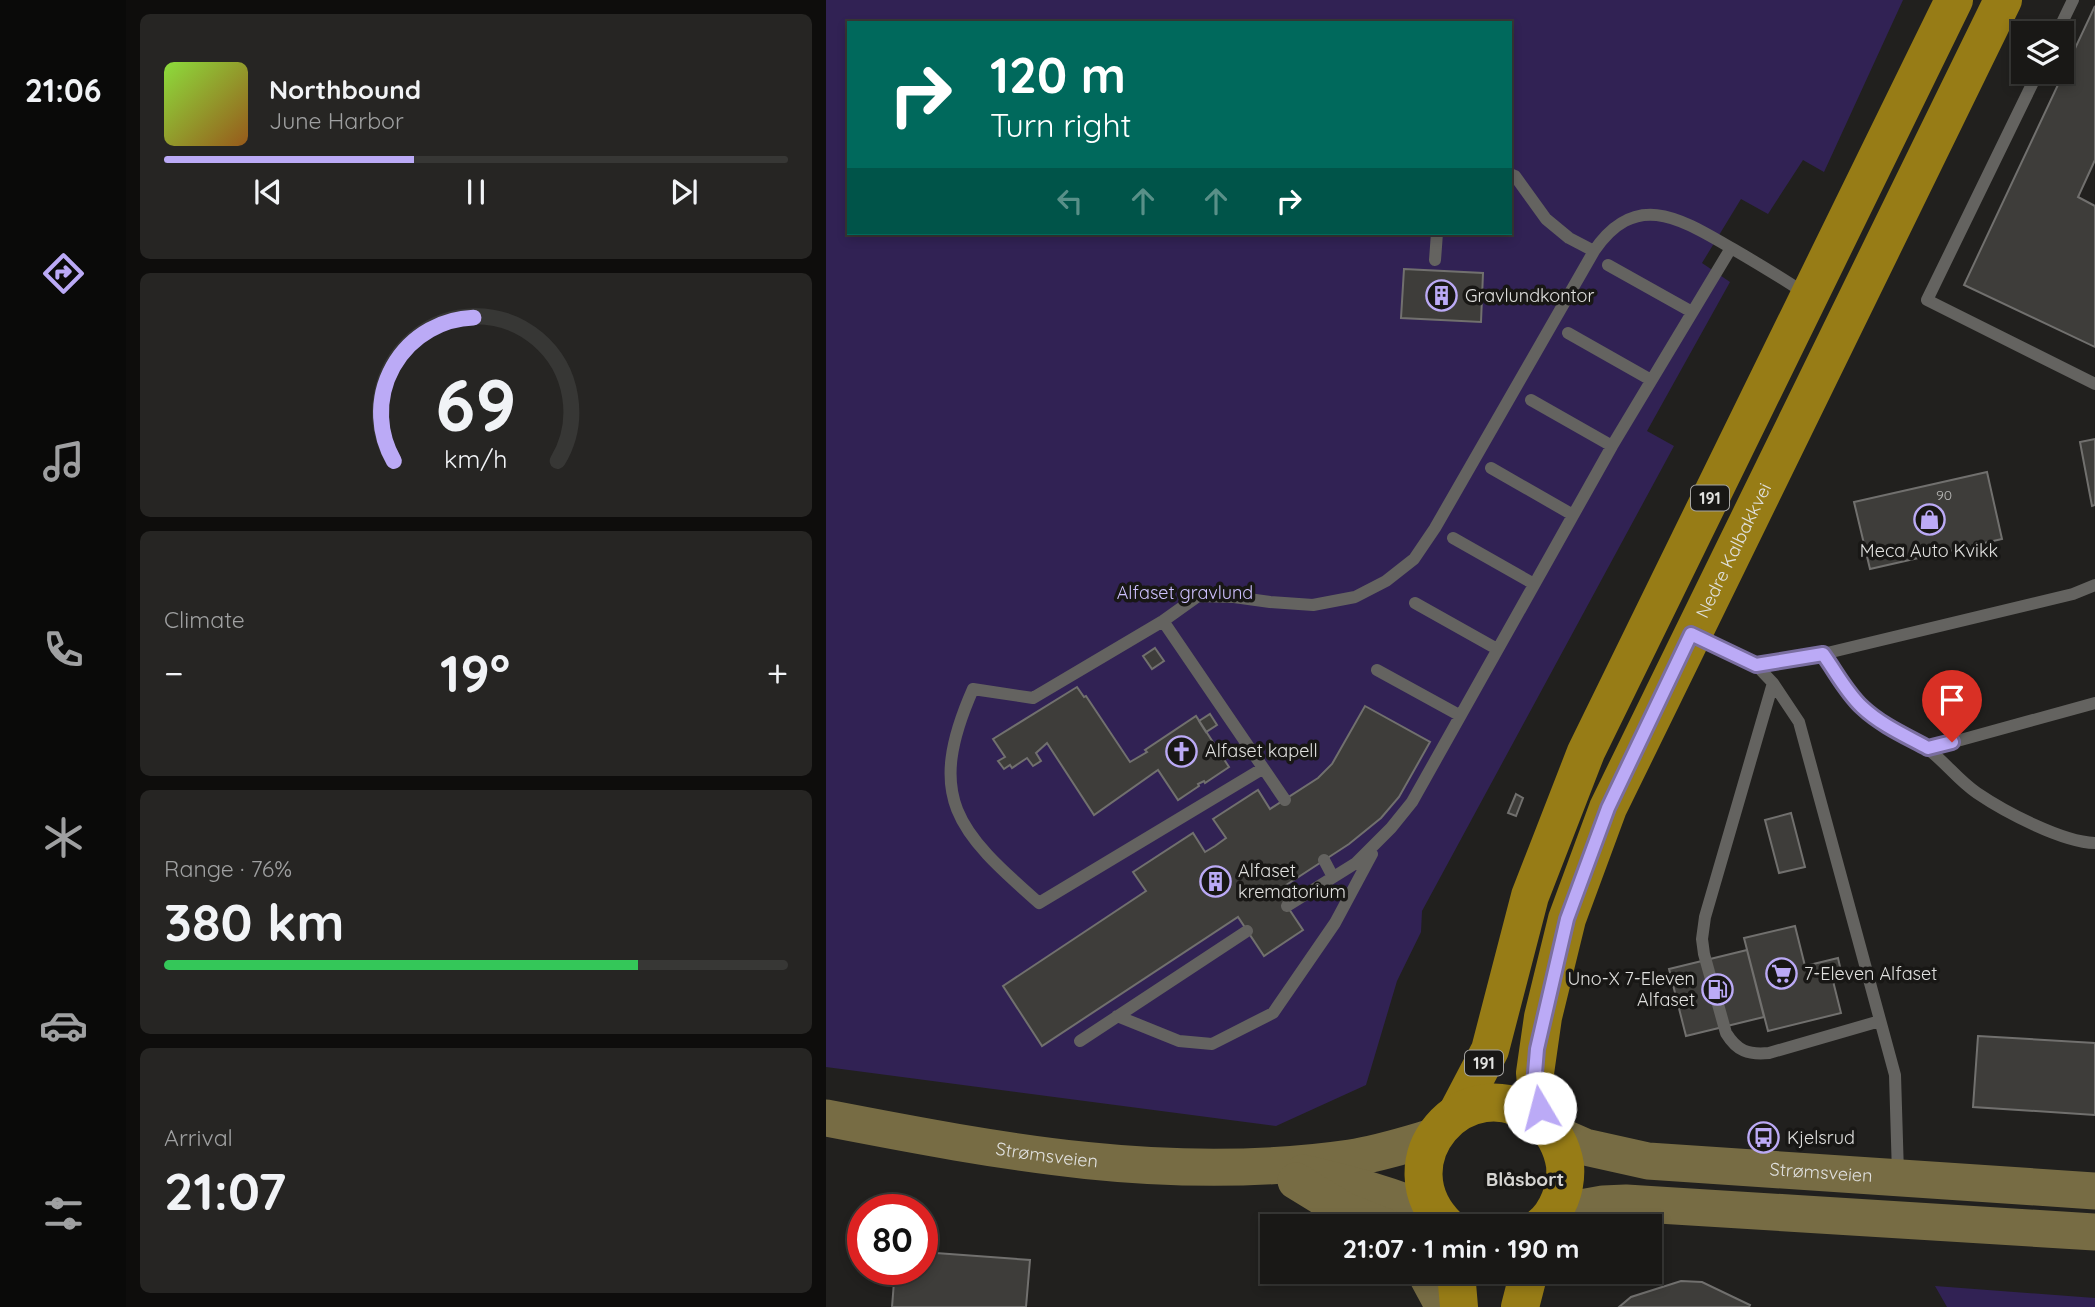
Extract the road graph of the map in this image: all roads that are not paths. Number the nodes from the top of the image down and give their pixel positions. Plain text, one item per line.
1 (1954, 0) edge
2 (2003, 0) edge
3 (2073, 0) edge
4 (2063, 21) edge
5 (2032, 84) edge
6 (1512, 175) edge
7 (1437, 235) edge
8 (1731, 248) junction
9 (1594, 251) junction
10 (1435, 260) dead end
11 (1608, 265) dead end
12 (1809, 296) junction
13 (1692, 312) junction
14 (1568, 333) dead end
15 (1651, 380) junction
16 (2095, 384) edge
17 (1531, 400) dead end
18 (1612, 446) junction
19 (1491, 468) dead end
20 (1573, 515) junction
21 (1453, 538) dead end
22 (1534, 584) junction
23 (2095, 585) edge
24 (1415, 603) dead end
25 (1163, 621) junction
26 (1691, 634) junction
27 (1497, 649) junction
28 (1823, 654) junction
29 (1756, 665) junction
30 (1377, 670) dead end
31 (1773, 683) junction
32 (2095, 703) edge
33 (1459, 715) junction
34 (1928, 748) junction
35 (1262, 769) junction
36 (1285, 800) dead end
37 (1378, 841) junction
38 (2095, 843) edge
39 (1324, 860) dead end
40 (1333, 877) junction
41 (1287, 906) dead end
42 (1247, 931) dead end
43 (1118, 1016) junction
44 (1880, 1021) junction
45 (1080, 1041) dead end
46 (826, 1118) edge
47 (1445, 1125) junction
48 (1548, 1128) junction
49 (1272, 1166) junction
50 (1898, 1179) junction
51 (2095, 1191) edge
52 (1353, 1214) edge
53 (1426, 1214) edge
54 (1438, 1214) edge
55 (1551, 1214) edge
56 (1571, 1214) edge
57 (2095, 1232) edge
58 (1432, 1284) edge
59 (1457, 1284) edge
60 (1527, 1284) edge
61 (1444, 1307) edge
62 (1459, 1307) edge
63 (1520, 1307) edge

1 - 12 highway, 191
2 - 26 highway, Nedre Kalbakkvei / 191
3 - 4 lane
5 - 16 lane
6 - 9 lane
7 - 10 lane
8 - 9 lane
8 - 12 lane
8 - 13 lane
9 - 25 lane
11 - 13 lane
12 - 47 highway, 191
13 - 15 lane
14 - 15 lane
15 - 18 lane
17 - 18 lane
18 - 20 lane
19 - 20 lane
20 - 22 lane
21 - 22 lane
22 - 27 lane
23 - 28 lane
24 - 27 lane
25 - 35 lane
25 - 35 lane
26 - 29 lane
26 - 48 highway, Nedre Kalbakkvei / 191
27 - 33 lane
28 - 29 lane
28 - 34 lane
29 - 31 lane
30 - 33 lane
31 - 44 lane
31 - 44 lane
32 - 34 lane
33 - 37 lane
34 - 38 lane
35 - 36 lane
37 - 40 lane
37 - 43 lane
39 - 40 lane
40 - 41 lane
42 - 43 lane
43 - 45 lane
44 - 50 lane
46 - 49 main road, Strømsveien
47 - 48 highway
47 - 49 main road, Strømsveien
47 - 54 highway
48 - 50 main road, Strømsveien
48 - 55 highway, Nedre Kalbakkvei
49 - 52 main road
49 - 53 main road, Strømsveien
50 - 51 main road, Strømsveien
56 - 57 main road
58 - 61 main road
59 - 62 highway
60 - 63 highway

